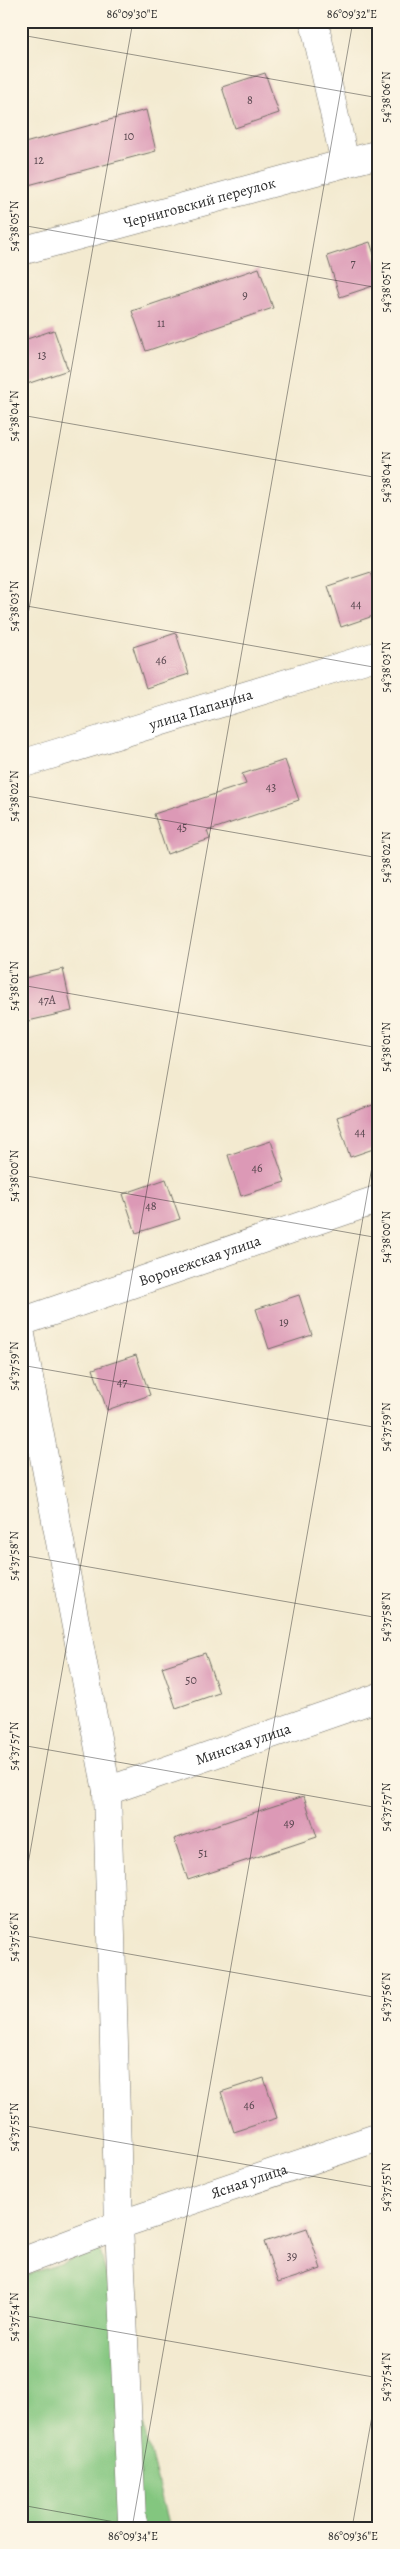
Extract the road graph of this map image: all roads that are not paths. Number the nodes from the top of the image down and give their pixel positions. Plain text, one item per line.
1 (314, 21) edge
2 (379, 154) edge
3 (345, 163) junction
4 (21, 251) edge
5 (379, 655) edge
6 (21, 764) edge
7 (379, 1199) edge
8 (21, 1322) edge
9 (21, 1335) edge
10 (379, 1698) edge
11 (108, 1791) junction
12 (379, 2137) edge
13 (120, 2225) junction
14 (21, 2262) edge
15 (135, 2528) edge

1 - 3 street
2 - 3 street, Черниговский переулок
3 - 4 street, Черниговский переулок
5 - 6 street, улица Папанина
7 - 8 street, Воронежская улица
9 - 11 street
10 - 11 street, Минская улица
11 - 13 street
12 - 13 street, Ясная улица
13 - 14 street, Ясная улица
13 - 15 street

